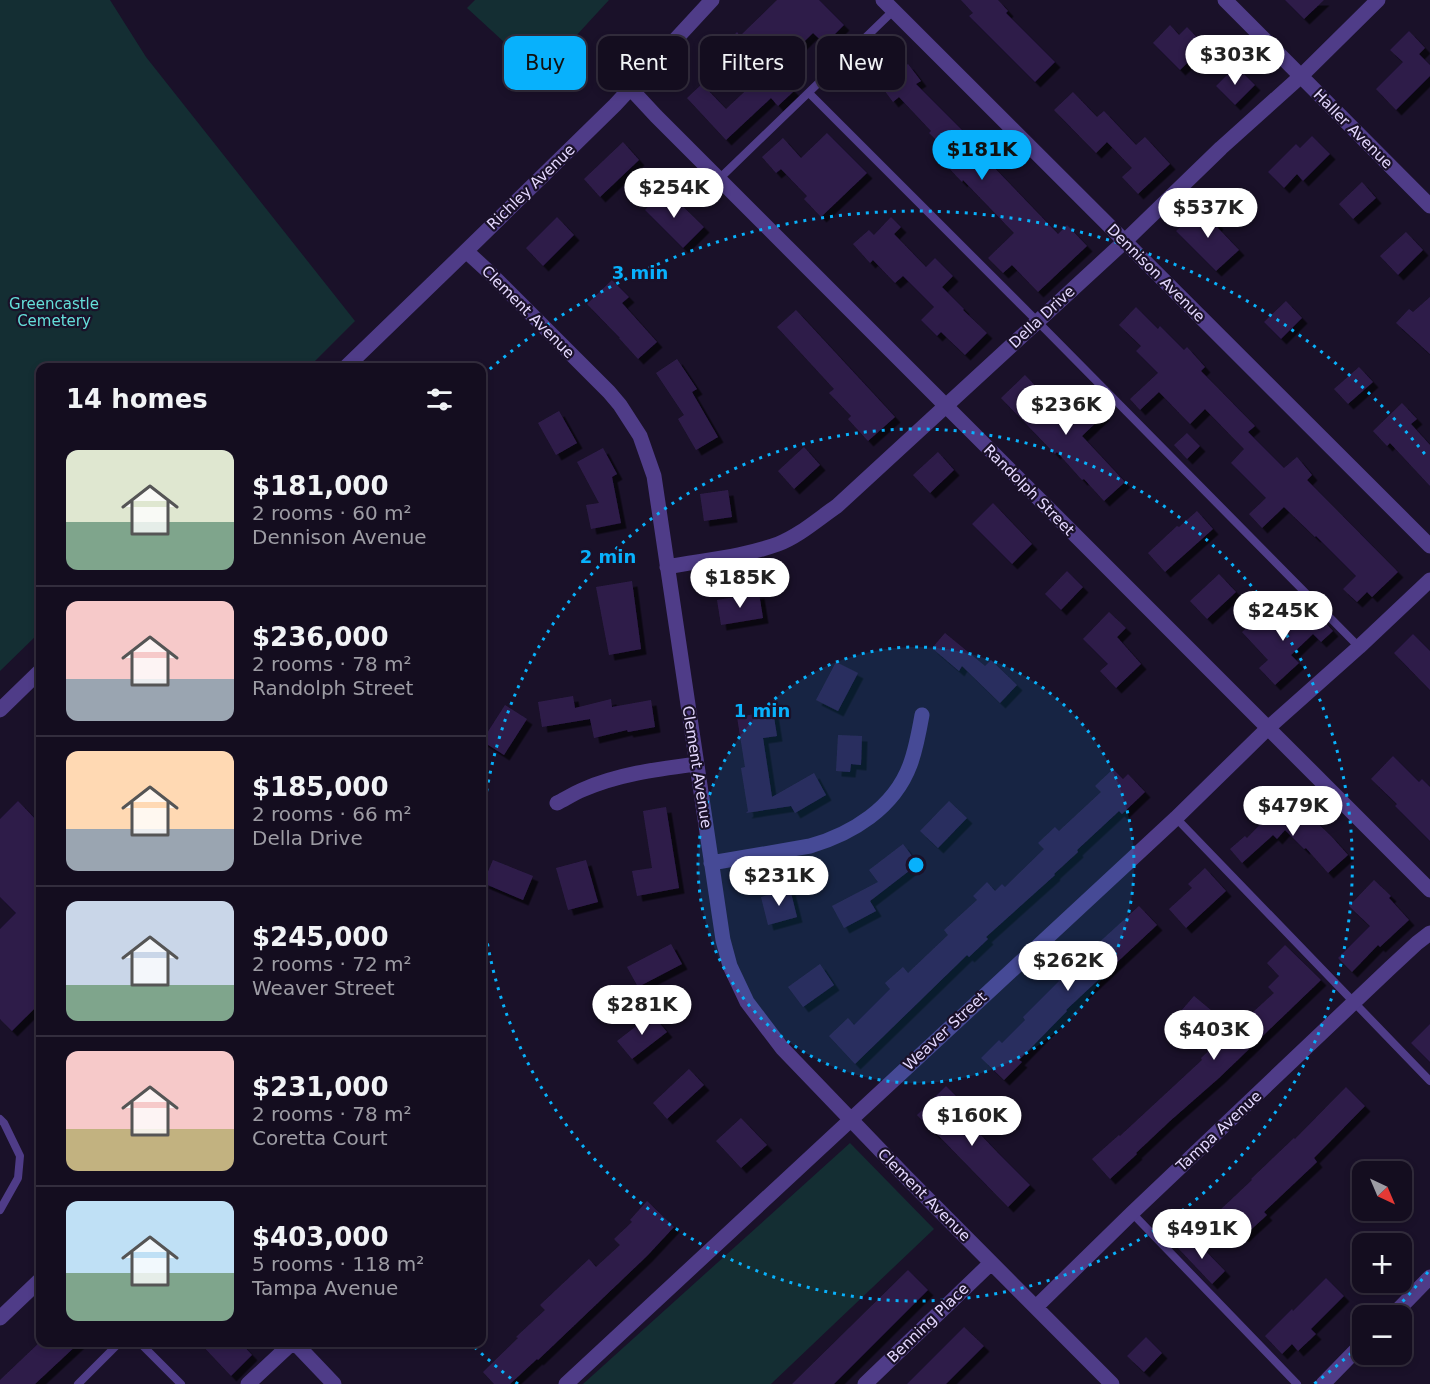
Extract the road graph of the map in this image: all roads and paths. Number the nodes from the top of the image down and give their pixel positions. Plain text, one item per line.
1 (712, 0) edge
2 (1225, 0) edge
3 (1378, 0) edge
4 (889, 5) edge
5 (678, 36) edge
6 (1300, 77) junction
7 (628, 90) edge
8 (632, 90) edge
9 (809, 93) junction
10 (719, 179) junction
11 (1430, 206) edge
12 (1124, 242) junction
13 (466, 251) junction
14 (1038, 322) junction
15 (350, 363) edge
16 (945, 406) junction
17 (1430, 546) edge
18 (667, 567) junction
19 (1430, 580) edge
20 (1359, 647) junction
21 (36, 680) edge
22 (0, 710) edge
23 (922, 716) dead end
24 (1268, 728) junction
25 (696, 764) junction
26 (557, 803) dead end
27 (1176, 818) junction
28 (711, 863) junction
29 (1430, 890) edge
30 (1430, 933) edge
31 (1354, 1003) junction
32 (1430, 1081) edge
33 (0, 1119) edge
34 (850, 1119) junction
35 (0, 1210) edge
36 (1132, 1213) junction
37 (991, 1263) junction
38 (1430, 1277) edge
39 (36, 1284) edge
40 (1403, 1305) edge
41 (1036, 1307) junction
42 (0, 1318) edge
43 (115, 1347) edge
44 (144, 1347) edge
45 (288, 1347) edge
46 (298, 1347) edge
47 (1352, 1354) edge
48 (78, 1384) edge
49 (181, 1384) edge
50 (248, 1384) edge
51 (334, 1384) edge
52 (566, 1384) edge
53 (865, 1384) edge
54 (1112, 1384) edge
55 (1298, 1384) edge
56 (1323, 1384) edge

1 - 5 street, Richley Avenue
2 - 6 street, Haller Avenue
3 - 6 street, Della Drive
4 - 9 lane
4 - 12 street, Dennison Avenue
6 - 11 street, Haller Avenue
6 - 12 street, Della Drive
7 - 13 street, Richley Avenue
8 - 10 street, Randolph Street
9 - 10 lane
9 - 14 lane
10 - 16 street, Randolph Street
12 - 14 street, Della Drive
12 - 17 street, Dennison Avenue
13 - 15 street, Richley Avenue
13 - 18 street, Clement Avenue
14 - 16 street, Della Drive
14 - 20 lane
16 - 18 street, Della Drive
16 - 24 street, Randolph Street
18 - 25 street, Clement Avenue
19 - 20 street, Weaver Street
20 - 24 street, Weaver Street
21 - 22 street
23 - 28 street
24 - 27 street, Weaver Street
24 - 29 street, Randolph Street
25 - 26 street
25 - 28 street, Clement Avenue
27 - 31 lane
27 - 34 street, Weaver Street
28 - 34 street, Clement Avenue
30 - 31 street, Tampa Avenue
31 - 32 lane
31 - 36 street, Tampa Avenue
33 - 35 lane
34 - 37 street, Clement Avenue
34 - 52 street, Weaver Street
36 - 41 street, Tampa Avenue
36 - 55 lane
37 - 41 street, Clement Avenue
37 - 53 street, Benning Place
38 - 40 street
39 - 42 street
41 - 54 street, Clement Avenue
43 - 48 lane
44 - 49 lane
45 - 50 street
46 - 51 street
47 - 56 street

